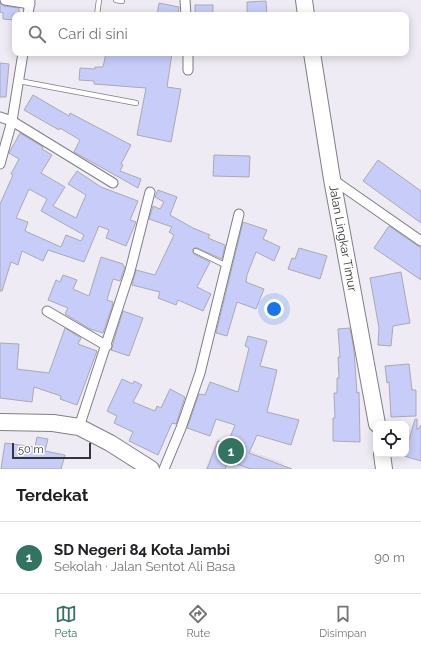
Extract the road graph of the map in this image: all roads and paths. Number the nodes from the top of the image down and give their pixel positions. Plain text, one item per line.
1 (4, 0) edge
2 (99, 0) edge
3 (116, 0) edge
4 (185, 0) edge
5 (304, 0) edge
6 (122, 1) dead end
7 (30, 2) edge
8 (97, 12) edge
9 (186, 12) edge
10 (306, 12) edge
11 (23, 56) edge
12 (188, 56) edge
13 (312, 56) edge
14 (188, 70) dead end
15 (19, 82) junction
16 (136, 103) dead end
17 (0, 117) edge
18 (12, 121) junction
19 (0, 164) edge
20 (332, 179) junction
21 (113, 183) dead end
22 (150, 192) dead end
23 (239, 214) dead end
24 (421, 241) edge
25 (196, 251) dead end
26 (226, 266) junction
27 (47, 311) dead end
28 (106, 346) junction
29 (376, 421) edge
30 (0, 422) edge
31 (79, 427) junction
32 (382, 457) edge
33 (151, 469) edge
34 (164, 469) edge
35 (384, 469) edge

1 - 7 street
2 - 8 lane
3 - 6 lane
4 - 9 street
5 - 10 highway
11 - 15 street
12 - 14 street
13 - 20 highway, Jalan Lingkar Timur
15 - 16 lane
15 - 18 street
17 - 18 street
18 - 19 street
18 - 21 street
20 - 24 street
20 - 29 highway, Jalan Lingkar Timur
22 - 28 street
23 - 26 street
25 - 26 lane
26 - 34 street
27 - 28 street
28 - 31 street
30 - 31 highway
31 - 33 highway
32 - 35 highway

